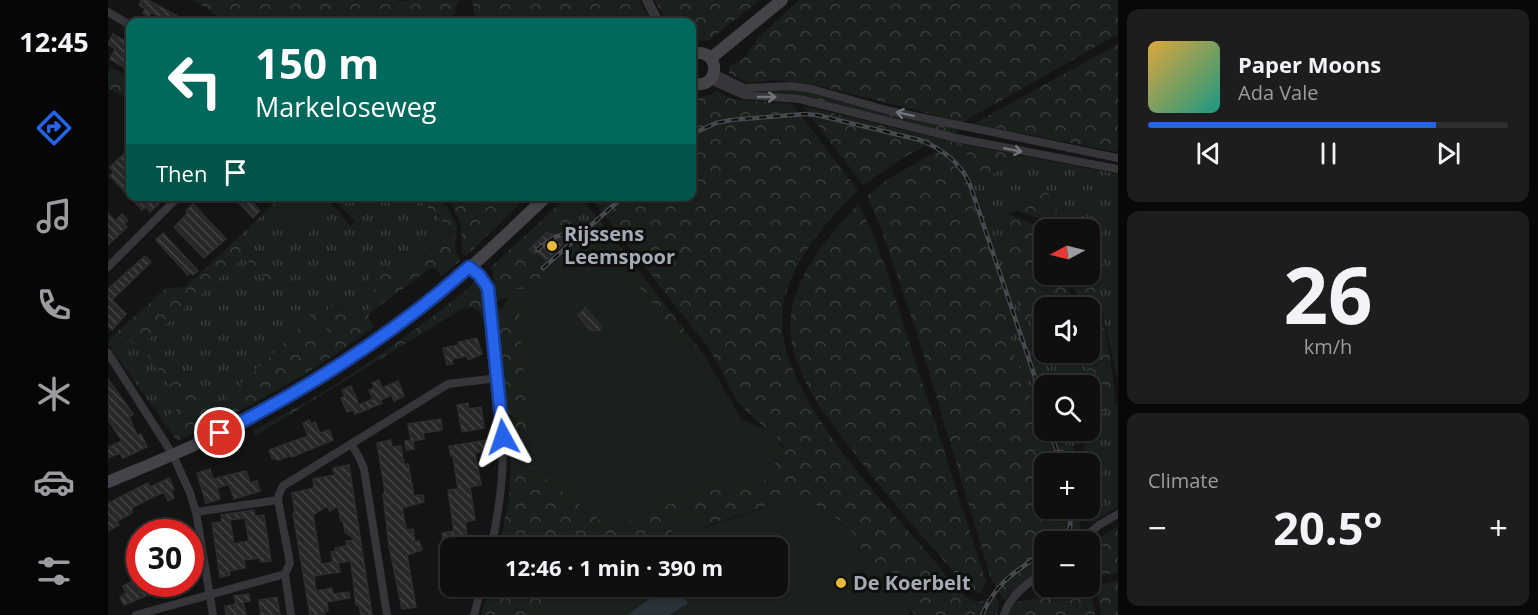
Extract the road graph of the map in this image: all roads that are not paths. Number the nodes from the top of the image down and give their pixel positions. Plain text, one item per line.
1 (647, 0) edge
2 (782, 0) edge
3 (108, 12) edge
4 (656, 18) edge
5 (126, 23) edge
6 (696, 54) edge
7 (711, 58) junction
8 (712, 76) junction
9 (696, 84) edge
10 (1118, 158) edge
11 (1118, 169) edge
12 (174, 201) edge
13 (542, 201) edge
14 (108, 267) edge
15 (469, 267) junction
16 (109, 357) edge
17 (498, 378) junction
18 (351, 444) junction
19 (173, 455) junction
20 (108, 482) edge
21 (278, 500) junction
22 (196, 513) junction
23 (1118, 514) edge
24 (1092, 531) edge
25 (493, 537) edge
26 (285, 574) junction
27 (1034, 580) edge
28 (210, 594) junction
29 (479, 597) edge
30 (136, 615) edge
31 (213, 615) edge
32 (291, 615) edge
33 (387, 615) edge
34 (474, 615) edge
35 (1004, 615) edge

1 - 4 street
2 - 7 main road
3 - 5 street
6 - 7 main road
7 - 8 main road
8 - 9 main road
10 -> 8 street
8 -> 11 street
12 - 14 street
13 - 15 main road
15 - 17 street
15 - 19 main road
16 - 19 street
17 - 18 street
17 - 25 street
18 - 21 street
18 - 33 street
19 - 20 main road
19 - 22 street
21 - 22 street
21 - 26 street
22 - 28 street
23 - 24 street
26 - 28 street
26 - 32 street
27 - 35 street
28 - 30 street
28 - 31 street
29 - 34 street

